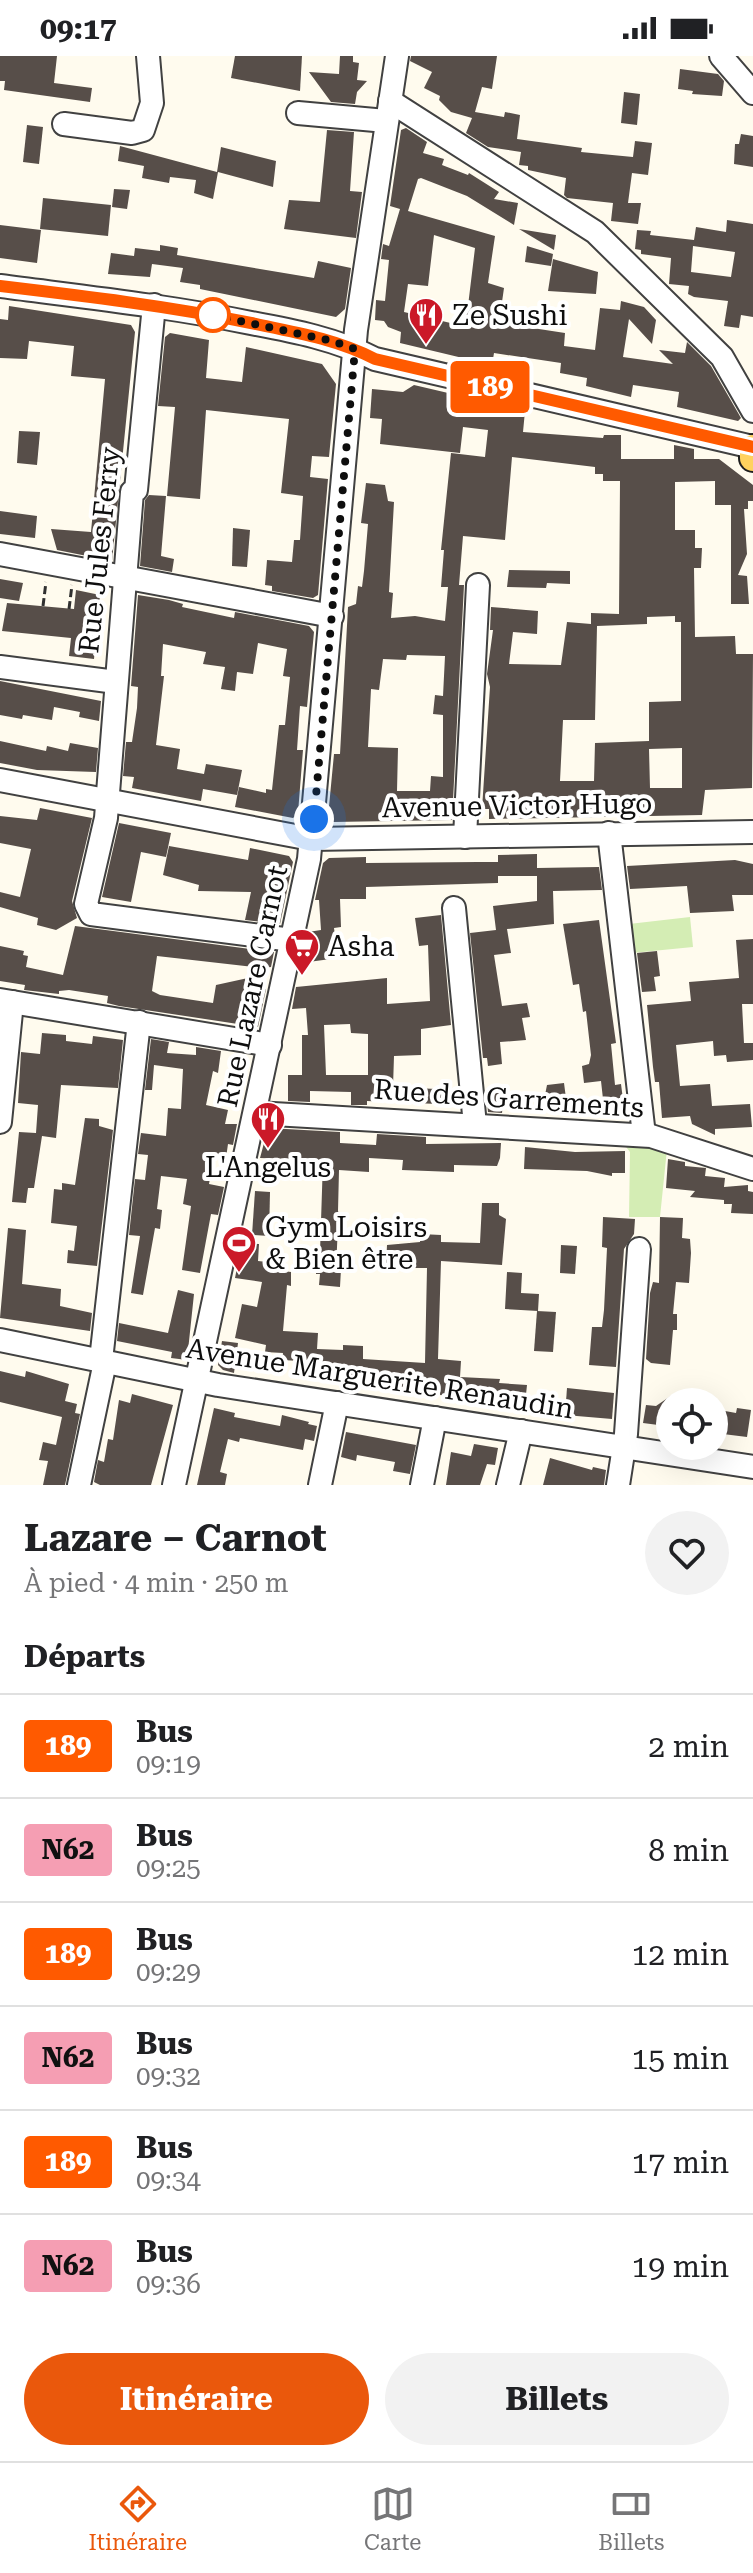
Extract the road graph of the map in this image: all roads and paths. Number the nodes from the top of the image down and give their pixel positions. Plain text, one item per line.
1 (148, 56) edge
2 (397, 56) edge
3 (721, 56) edge
4 (753, 93) edge
5 (388, 111) junction
6 (298, 113) dead end
7 (64, 124) dead end
8 (0, 286) edge
9 (154, 305) junction
10 (355, 349) junction
11 (753, 411) edge
12 (753, 447) edge
13 (753, 458) edge
14 (0, 554) edge
15 (47, 574) dead end
16 (72, 578) dead end
17 (124, 579) junction
18 (478, 585) dead end
19 (43, 606) dead end
20 (69, 609) dead end
21 (332, 616) junction
22 (0, 667) edge
23 (116, 682) junction
24 (0, 780) edge
25 (106, 801) junction
26 (753, 832) edge
27 (609, 833) junction
28 (465, 837) junction
29 (311, 839) junction
30 (454, 908) dead end
31 (292, 940) junction
32 (6, 1001) edge
33 (139, 1022) junction
34 (270, 1045) junction
35 (256, 1113) junction
36 (0, 1122) edge
37 (475, 1125) junction
38 (644, 1135) junction
39 (753, 1169) edge
40 (639, 1249) dead end
41 (0, 1340) edge
42 (103, 1361) junction
43 (199, 1382) junction
44 (337, 1403) junction
45 (435, 1418) junction
46 (521, 1431) junction
47 (625, 1447) junction
48 (753, 1467) edge
49 (79, 1485) edge
50 (174, 1485) edge
51 (320, 1485) edge
52 (422, 1485) edge
53 (508, 1485) edge
54 (618, 1485) edge

1 - 7 street
2 - 5 street, Rue Lazare Carnot
3 - 4 street
5 - 6 street
5 - 10 street, Rue Lazare Carnot
5 - 11 street
8 - 9 street
9 - 10 street
9 - 17 street, Rue Jules Ferry
10 - 12 street
10 - 21 street, Rue Lazare Carnot
12 - 13 main road
14 - 17 street
15 - 19 path
16 - 20 path
17 - 21 street
17 - 23 street, Rue Jules Ferry
18 - 28 street
21 - 29 street, Rue Lazare Carnot
22 - 23 street
23 - 25 street, Rue Jules Ferry
24 - 25 street, Avenue Victor Hugo
25 - 29 street, Avenue Victor Hugo
25 - 31 street, Rue Jules Ferry
26 - 27 street, Avenue Victor Hugo
27 - 28 street, Avenue Victor Hugo
27 - 38 street
28 - 29 street, Avenue Victor Hugo
29 - 31 street, Rue Lazare Carnot
30 - 37 street
31 - 34 street, Rue Lazare Carnot
32 - 33 street
32 - 36 street
33 - 34 street
33 - 42 street
34 - 35 street, Rue Lazare Carnot
35 - 37 street, Rue des Garrements
35 - 43 street, Rue Lazare Carnot
37 - 38 street, Rue des Garrements
38 - 39 street, Rue des Garrements
40 - 47 street
41 - 42 street, Avenue Marguerite Renaudin
42 - 43 street, Avenue Marguerite Renaudin
42 - 49 street
43 - 44 street, Avenue Marguerite Renaudin
43 - 50 street, Rue Lazare Carnot
44 - 45 street, Avenue Marguerite Renaudin
44 - 51 street
45 - 46 street, Avenue Marguerite Renaudin
45 - 52 street
46 - 47 street, Avenue Marguerite Renaudin
46 - 53 street
47 - 48 street, Avenue Marguerite Renaudin
47 - 54 street

